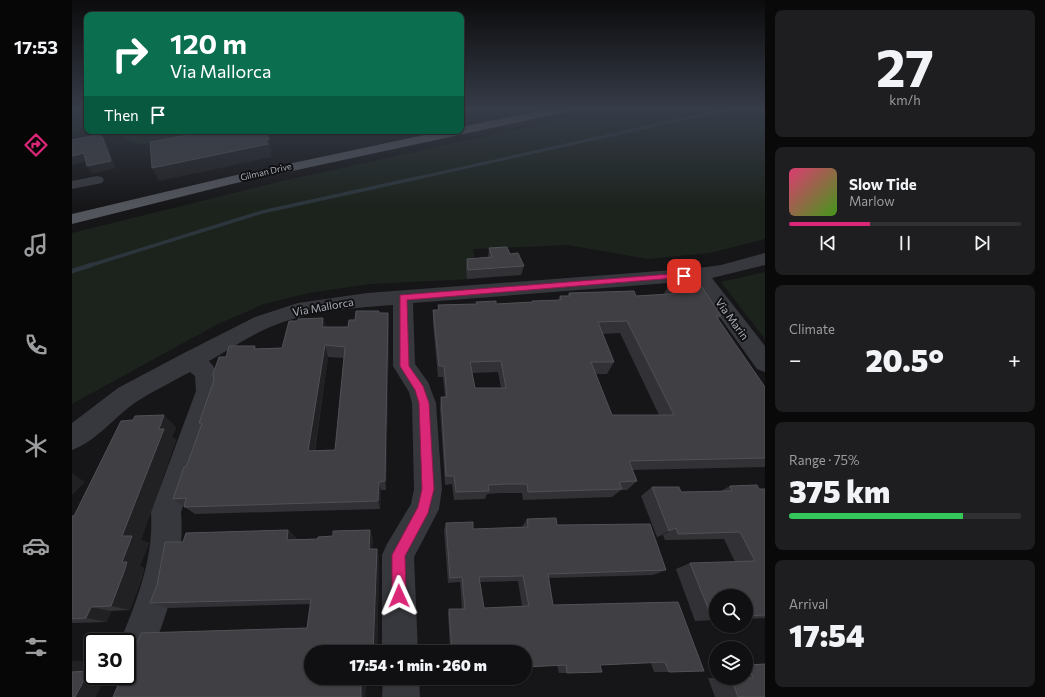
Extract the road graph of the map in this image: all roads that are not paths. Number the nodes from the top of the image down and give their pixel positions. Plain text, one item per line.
1 (412, 142) edge
2 (97, 180) dead end
3 (72, 185) edge
4 (72, 219) edge
5 (765, 259) edge
6 (699, 274) junction
7 (403, 298) junction
8 (192, 359) junction
9 (765, 364) edge
10 (72, 438) edge
11 (136, 644) edge
12 (400, 645) edge
13 (121, 685) edge
14 (401, 685) edge
15 (116, 697) edge
16 (401, 697) edge

1 - 4 main road, Gilman Drive
2 - 3 street
5 - 6 street, Via Mallorca
6 - 7 street, Via Mallorca
6 - 9 street, Via Marin
7 - 8 street, Via Mallorca
7 - 12 street
8 - 10 street, Via Mallorca
8 - 11 street
13 - 15 street
14 - 16 street

